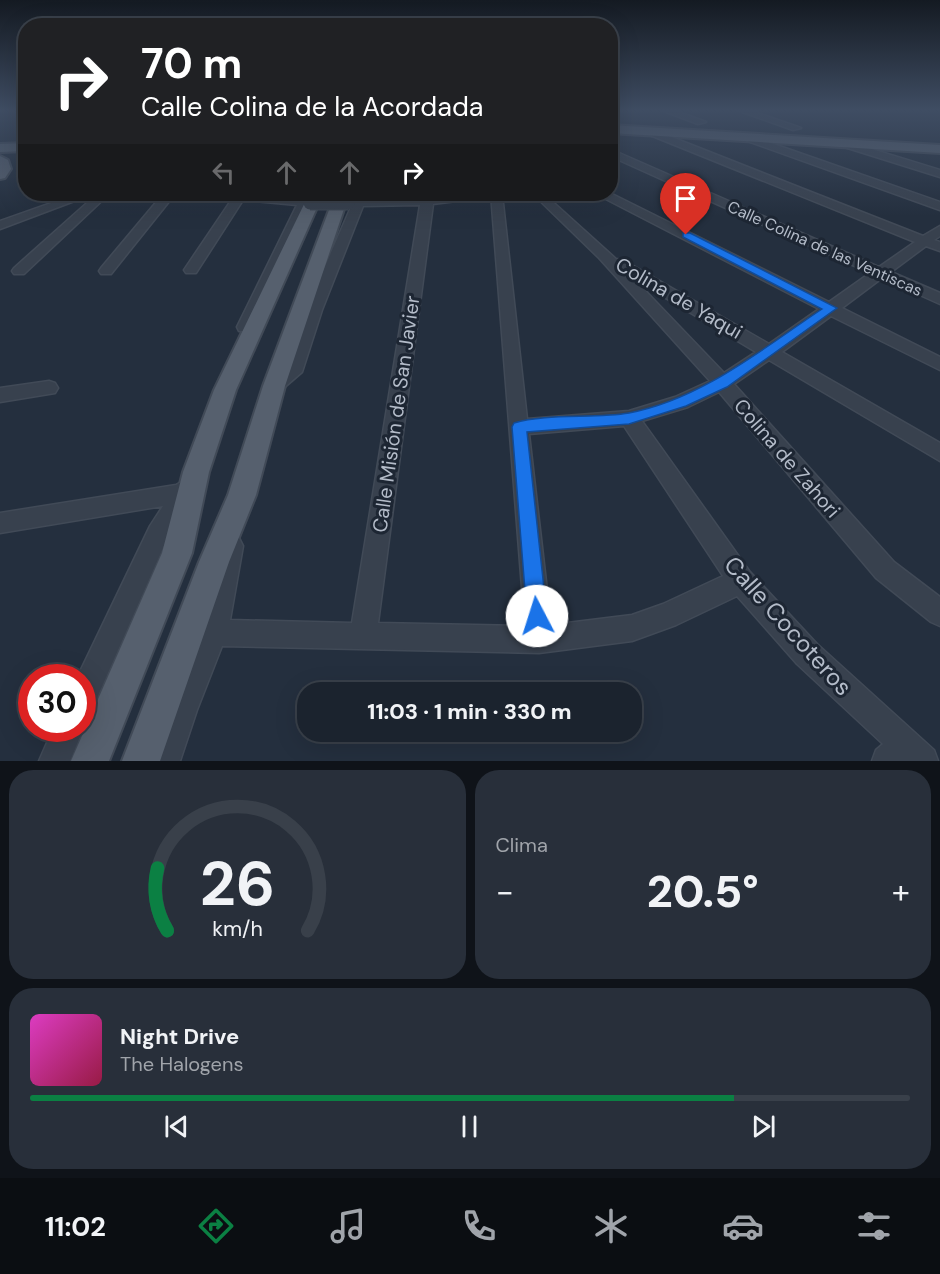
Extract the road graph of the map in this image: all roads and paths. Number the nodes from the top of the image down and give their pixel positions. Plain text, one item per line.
1 (684, 146) edge
2 (769, 146) edge
3 (850, 146) edge
4 (18, 147) edge
5 (0, 148) edge
6 (618, 156) edge
7 (0, 160) edge
8 (940, 174) edge
9 (0, 175) edge
10 (67, 201) edge
11 (95, 201) edge
12 (163, 201) edge
13 (237, 201) edge
14 (308, 201) edge
15 (351, 201) edge
16 (427, 201) edge
17 (497, 201) edge
18 (546, 201) edge
19 (618, 201) edge
20 (940, 206) edge
21 (0, 225) edge
22 (940, 230) edge
23 (932, 244) edge
24 (604, 255) junction
25 (191, 270) dead end
26 (19, 271) dead end
27 (106, 271) dead end
28 (880, 273) junction
29 (940, 299) edge
30 (831, 308) junction
31 (771, 351) junction
32 (940, 364) edge
33 (722, 383) junction
34 (49, 388) dead end
35 (0, 395) edge
36 (629, 418) junction
37 (519, 427) junction
38 (940, 453) edge
39 (189, 482) junction
40 (242, 495) junction
41 (0, 523) edge
42 (741, 581) junction
43 (940, 613) edge
44 (214, 633) junction
45 (363, 635) junction
46 (539, 640) junction
47 (96, 669) edge
48 (62, 742) edge
49 (905, 756) edge
50 (54, 761) edge
51 (90, 761) edge
52 (141, 761) edge
53 (165, 761) edge

1 - 23 street
2 - 20 street
3 - 8 street
4 - 5 main road
6 - 28 street, Calle Colina de las Ventiscas
7 - 9 main road
10 - 21 street
11 - 26 street
12 - 27 street
13 - 25 street
14 - 39 main road
15 - 40 main road
16 - 45 street, Calle Misión de San Javier
17 - 37 street
18 - 24 street, Colina de Zahori
19 - 30 street
22 - 23 street
23 - 28 street
24 - 31 street, Colina de Yaqui
24 - 33 street, Colina de Zahori
28 - 29 street, Calle Colina de las Ventiscas
28 - 30 street
30 - 31 street
30 - 32 street
31 - 33 street
31 - 38 street, Colina de Yaqui
33 - 36 street
33 - 43 street, Colina de Zahori
34 - 35 street
36 - 37 street
36 - 42 street, Calle Cocoteros
37 - 46 street
39 - 41 street
39 - 47 street
39 - 51 main road
40 - 44 street
40 - 52 main road
42 - 46 street
42 - 49 street, Calle Cocoteros
44 - 45 street
44 - 53 street
45 - 46 street
48 - 50 street

